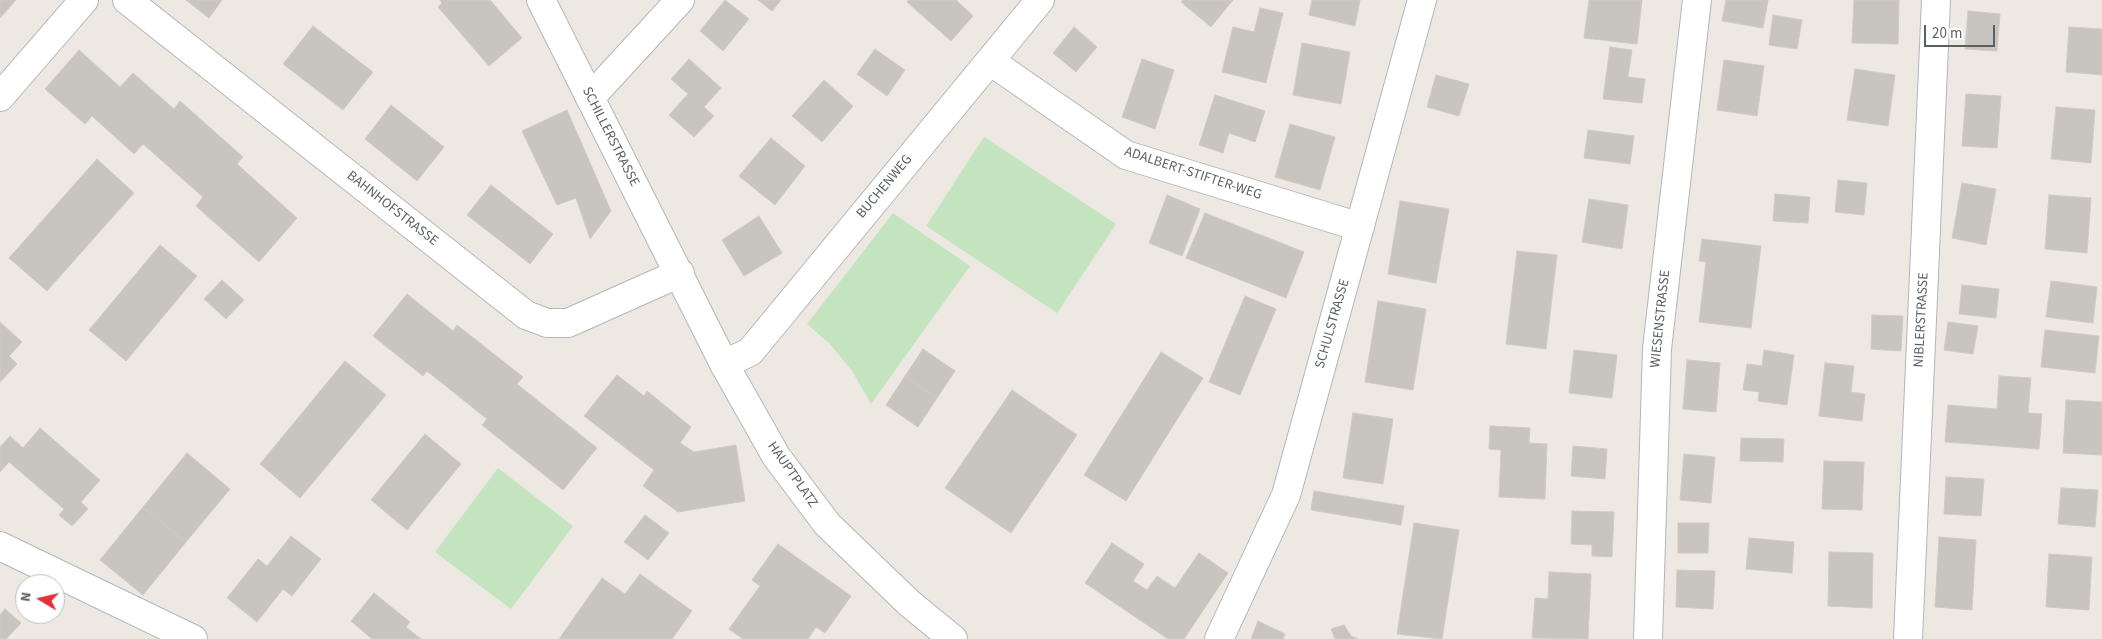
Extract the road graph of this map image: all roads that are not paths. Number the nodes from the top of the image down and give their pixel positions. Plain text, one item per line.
1 (84, 0) edge
2 (127, 0) edge
3 (541, 0) edge
4 (680, 0) edge
5 (1040, 0) edge
6 (1422, 0) edge
7 (1697, 0) edge
8 (1936, 0) edge
9 (990, 61) junction
10 (0, 97) edge
11 (590, 98) junction
12 (1360, 227) junction
13 (680, 272) junction
14 (724, 364) junction
15 (0, 546) edge
16 (193, 639) edge
17 (953, 639) edge
18 (1219, 639) edge
19 (1648, 639) edge
20 (1908, 639) edge

1 - 10 street
2 - 13 street, BAHNHOFSTRASSE
3 - 11 street, SCHILLERSTRASSE
4 - 11 street
5 - 9 street, BUCHENWEG
6 - 12 street, SCHULSTRASSE
7 - 19 street, WIESENSTRASSE
8 - 20 street, NIBLERSTRASSE
9 - 12 street, ADALBERT-STIFTER-WEG
9 - 14 street, BUCHENWEG
11 - 13 street, SCHILLERSTRASSE
12 - 18 street, SCHULSTRASSE
13 - 14 street, HAUPTPLATZ
14 - 17 street, HAUPTPLATZ
15 - 16 street

